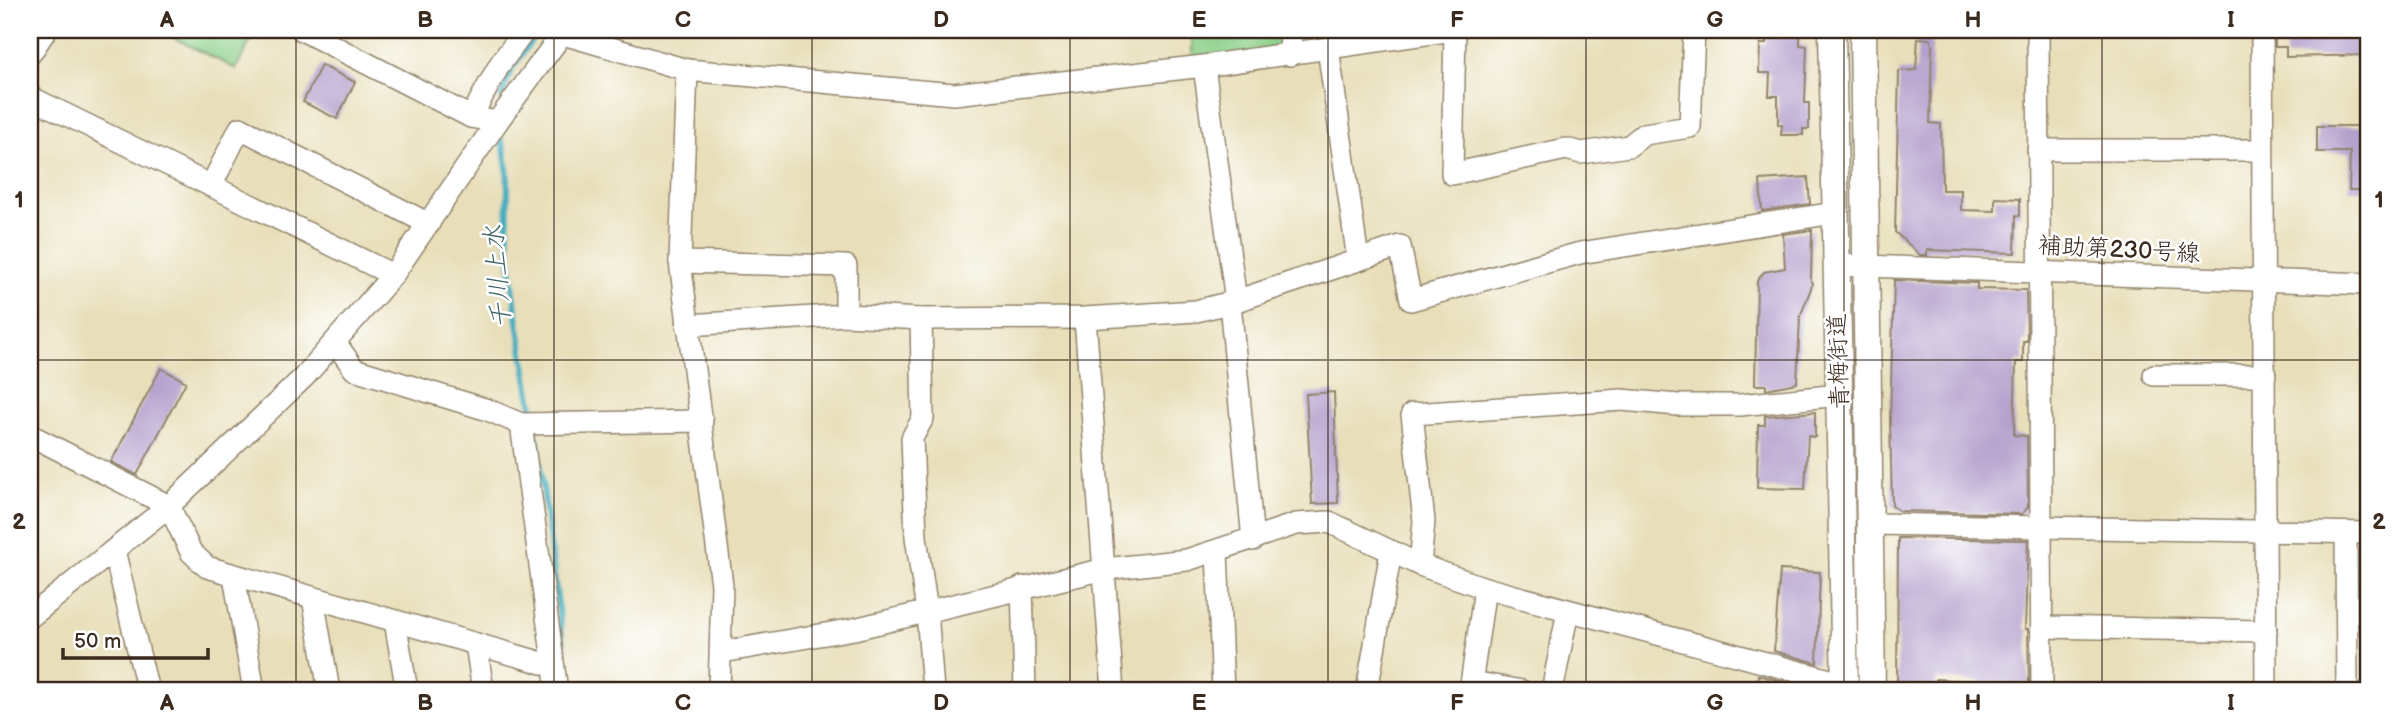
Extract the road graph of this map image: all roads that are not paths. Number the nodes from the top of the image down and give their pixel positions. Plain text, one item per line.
1 (46, 30) edge
2 (302, 30) edge
3 (525, 30) edge
4 (1290, 30) edge
5 (1454, 30) edge
6 (1694, 30) edge
7 (1832, 30) edge
8 (1864, 30) edge
9 (2038, 30) edge
10 (2262, 30) edge
11 (564, 32) edge
12 (1328, 48) junction
13 (30, 54) edge
14 (1290, 55) junction
15 (1204, 66) junction
16 (687, 70) junction
17 (30, 97) edge
18 (471, 117) junction
19 (497, 122) junction
20 (2038, 150) junction
21 (2262, 150) junction
22 (211, 186) junction
23 (1835, 213) junction
24 (429, 224) junction
25 (1358, 260) junction
26 (680, 262) junction
27 (1836, 265) junction
28 (1867, 265) junction
29 (2039, 271) junction
30 (393, 275) junction
31 (2264, 282) junction
32 (2368, 284) edge
33 (1233, 302) junction
34 (846, 315) junction
35 (1085, 318) junction
36 (921, 319) junction
37 (687, 325) junction
38 (335, 342) junction
39 (2154, 374) dead end
40 (2265, 375) junction
41 (1839, 395) junction
42 (702, 421) junction
43 (521, 424) junction
44 (30, 435) edge
45 (169, 506) junction
46 (1872, 524) junction
47 (2041, 526) junction
48 (2264, 531) junction
49 (2346, 533) junction
50 (2368, 533) edge
51 (1253, 540) junction
52 (114, 550) junction
53 (1391, 551) junction
54 (1217, 552) junction
55 (1420, 565) junction
56 (1105, 569) junction
57 (234, 576) junction
58 (1022, 587) junction
59 (1485, 588) junction
60 (313, 598) junction
61 (927, 611) junction
62 (1568, 611) junction
63 (31, 614) edge
64 (396, 621) junction
65 (2042, 627) junction
66 (2266, 631) junction
67 (476, 644) junction
68 (722, 652) junction
69 (553, 666) junction
70 (1471, 687) edge
71 (1845, 687) edge
72 (148, 691) edge
73 (254, 691) edge
74 (329, 691) edge
75 (407, 691) edge
76 (483, 691) edge
77 (557, 691) edge
78 (719, 691) edge
79 (933, 691) edge
80 (1025, 691) edge
81 (1113, 691) edge
82 (1223, 691) edge
83 (1367, 691) edge
84 (1522, 691) edge
85 (1552, 691) edge
86 (1872, 691) edge
87 (2042, 691) edge
88 (2266, 691) edge
89 (2347, 691) edge

1 - 13 street
2 - 18 street
3 - 18 street
4 - 14 street
5 - 6 street
5 - 12 street
7 - 23 main road, 青梅街道
8 - 28 main road, 青梅街道
9 - 20 street
10 - 21 street
11 - 16 street
11 - 19 street
12 - 14 street
12 - 25 street
14 - 15 street
15 - 16 street
15 - 33 street
16 - 26 street
17 - 22 street
18 - 19 street
19 - 24 street
20 - 21 street
20 - 29 street
21 - 31 street
22 - 24 street
22 - 30 street
23 - 25 street
23 - 27 main road, 青梅街道
24 - 30 street
25 - 33 street
26 - 34 street
26 - 37 street
27 - 28 street, 補助第230号線
27 - 41 main road, 青梅街道
28 - 29 street, 補助第230号線
28 - 46 main road, 青梅街道
29 - 31 street, 補助第230号線
29 - 47 street
30 - 38 street
31 - 32 street, 補助第230号線
31 - 40 street
33 - 35 street
33 - 51 street
34 - 36 street
34 - 37 street
35 - 36 street
35 - 56 street
36 - 61 street
37 - 42 street
38 - 43 street
38 - 45 street
39 - 40 street
40 - 48 street
41 - 55 street
41 - 71 main road, 青梅街道
42 - 43 street
42 - 68 street
43 - 69 street
44 - 45 street
45 - 52 street
45 - 57 street
46 - 47 street
46 - 86 main road, 青梅街道
47 - 48 street
47 - 65 street
48 - 49 street
48 - 66 street
49 - 50 street
49 - 89 street
51 - 53 street
51 - 54 street
52 - 63 street
52 - 72 street
53 - 55 street
53 - 83 street
54 - 56 street
54 - 82 street
55 - 59 street
56 - 58 street
56 - 81 street
57 - 60 street
57 - 73 street
58 - 61 street
58 - 80 street
59 - 62 street
59 - 70 street
60 - 64 street
60 - 74 street
61 - 68 street
61 - 79 street
62 - 71 street
62 - 85 street
64 - 67 street
64 - 75 street
65 - 66 street
65 - 87 street
66 - 88 street
67 - 69 street
67 - 76 street
68 - 78 street
69 - 77 street
70 - 84 street

